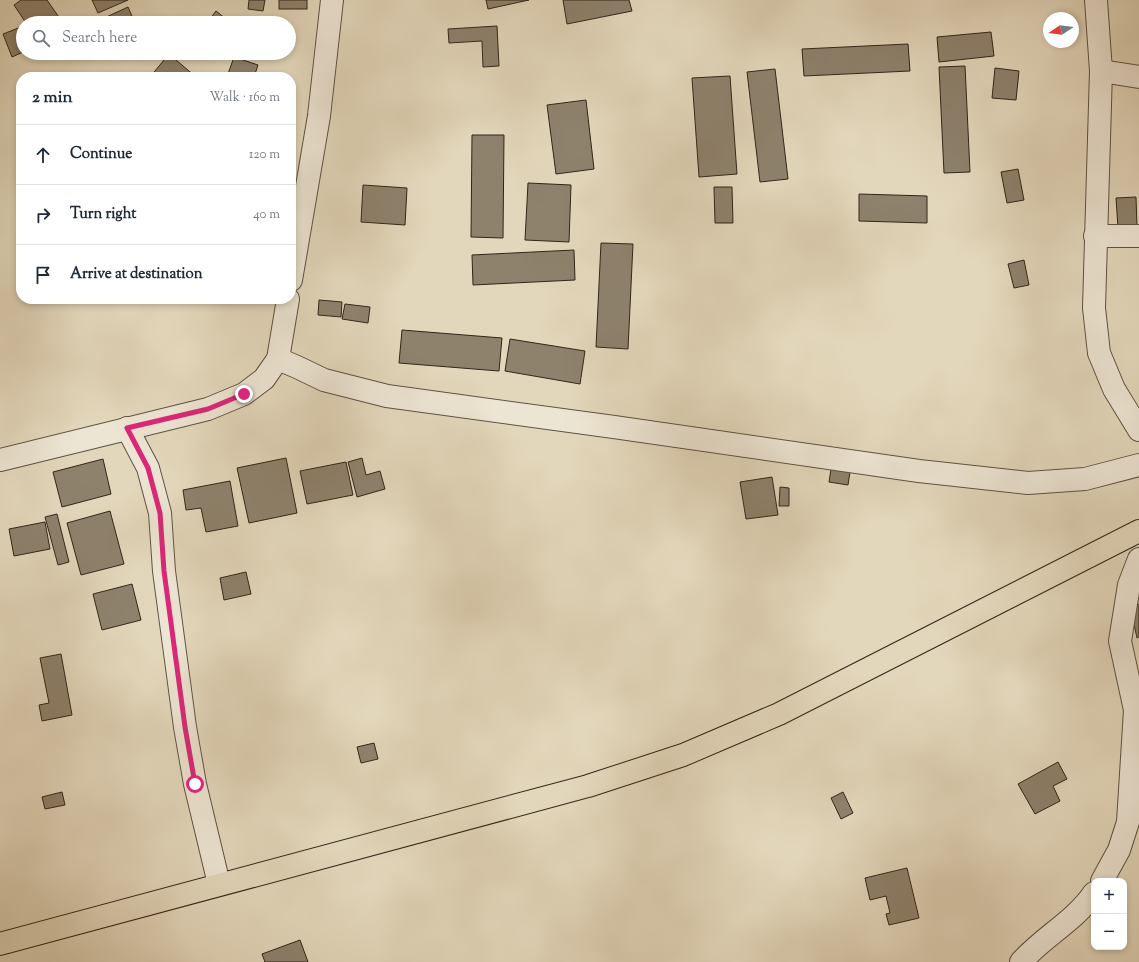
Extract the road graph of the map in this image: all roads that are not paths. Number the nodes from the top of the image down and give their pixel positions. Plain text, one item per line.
1 (332, 0) edge
2 (1096, 0) edge
3 (1101, 71) junction
4 (1139, 77) edge
5 (1095, 236) junction
6 (1139, 236) edge
7 (296, 251) edge
8 (287, 304) edge
9 (278, 359) junction
10 (127, 428) junction
11 (1139, 430) edge
12 (0, 460) edge
13 (1139, 465) edge
14 (1139, 530) edge
15 (1139, 559) edge
16 (1104, 878) edge
17 (219, 884) junction
18 (1091, 898) edge
19 (0, 944) edge
20 (1021, 962) edge

1 - 7 street
2 - 3 street
3 - 4 street
3 - 5 street
5 - 6 street
5 - 11 street
8 - 9 street
9 - 10 street
9 - 13 street
10 - 12 street
10 - 17 street
14 - 17 main road
15 - 16 street
17 - 19 main road
18 - 20 street

